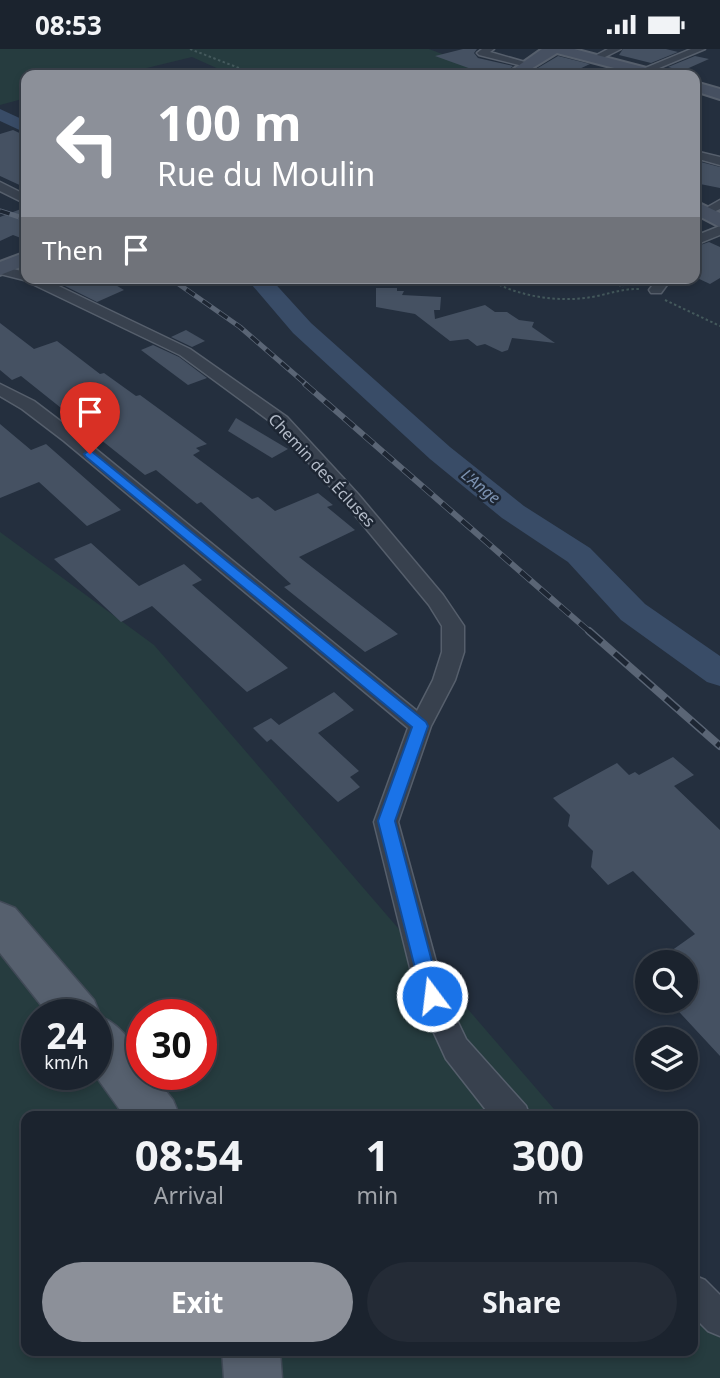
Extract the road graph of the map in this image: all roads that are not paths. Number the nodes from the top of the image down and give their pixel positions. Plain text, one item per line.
1 (489, 49) edge
2 (506, 49) edge
3 (556, 49) edge
4 (616, 49) edge
5 (700, 49) edge
6 (594, 59) junction
7 (531, 61) junction
8 (519, 70) edge
9 (638, 70) edge
10 (656, 70) edge
11 (700, 87) edge
12 (720, 93) edge
13 (700, 155) edge
14 (720, 161) edge
15 (0, 186) edge
16 (21, 197) edge
17 (720, 230) edge
18 (700, 239) edge
19 (21, 260) edge
20 (0, 269) edge
21 (21, 275) edge
22 (43, 284) edge
23 (0, 389) edge
24 (420, 726) junction
25 (0, 921) edge
26 (65, 999) edge
27 (112, 1058) edge
28 (152, 1111) edge
29 (509, 1111) edge
30 (698, 1298) edge
31 (720, 1319) edge
32 (251, 1356) edge
33 (253, 1378) edge

1 - 7 street
2 - 7 street
3 - 6 main road
3 - 7 main road
4 - 6 street
5 - 10 street
6 - 9 main road
7 - 8 main road
11 - 12 main road
13 - 14 street
15 - 16 street
17 - 18 street
19 - 20 main road
20 - 21 street, Chemin des Écluses
22 - 24 street, Chemin des Écluses
23 - 24 street
24 - 29 street, Chemin des Écluses
25 - 26 main road
27 - 28 main road
30 - 31 street
32 - 33 main road

